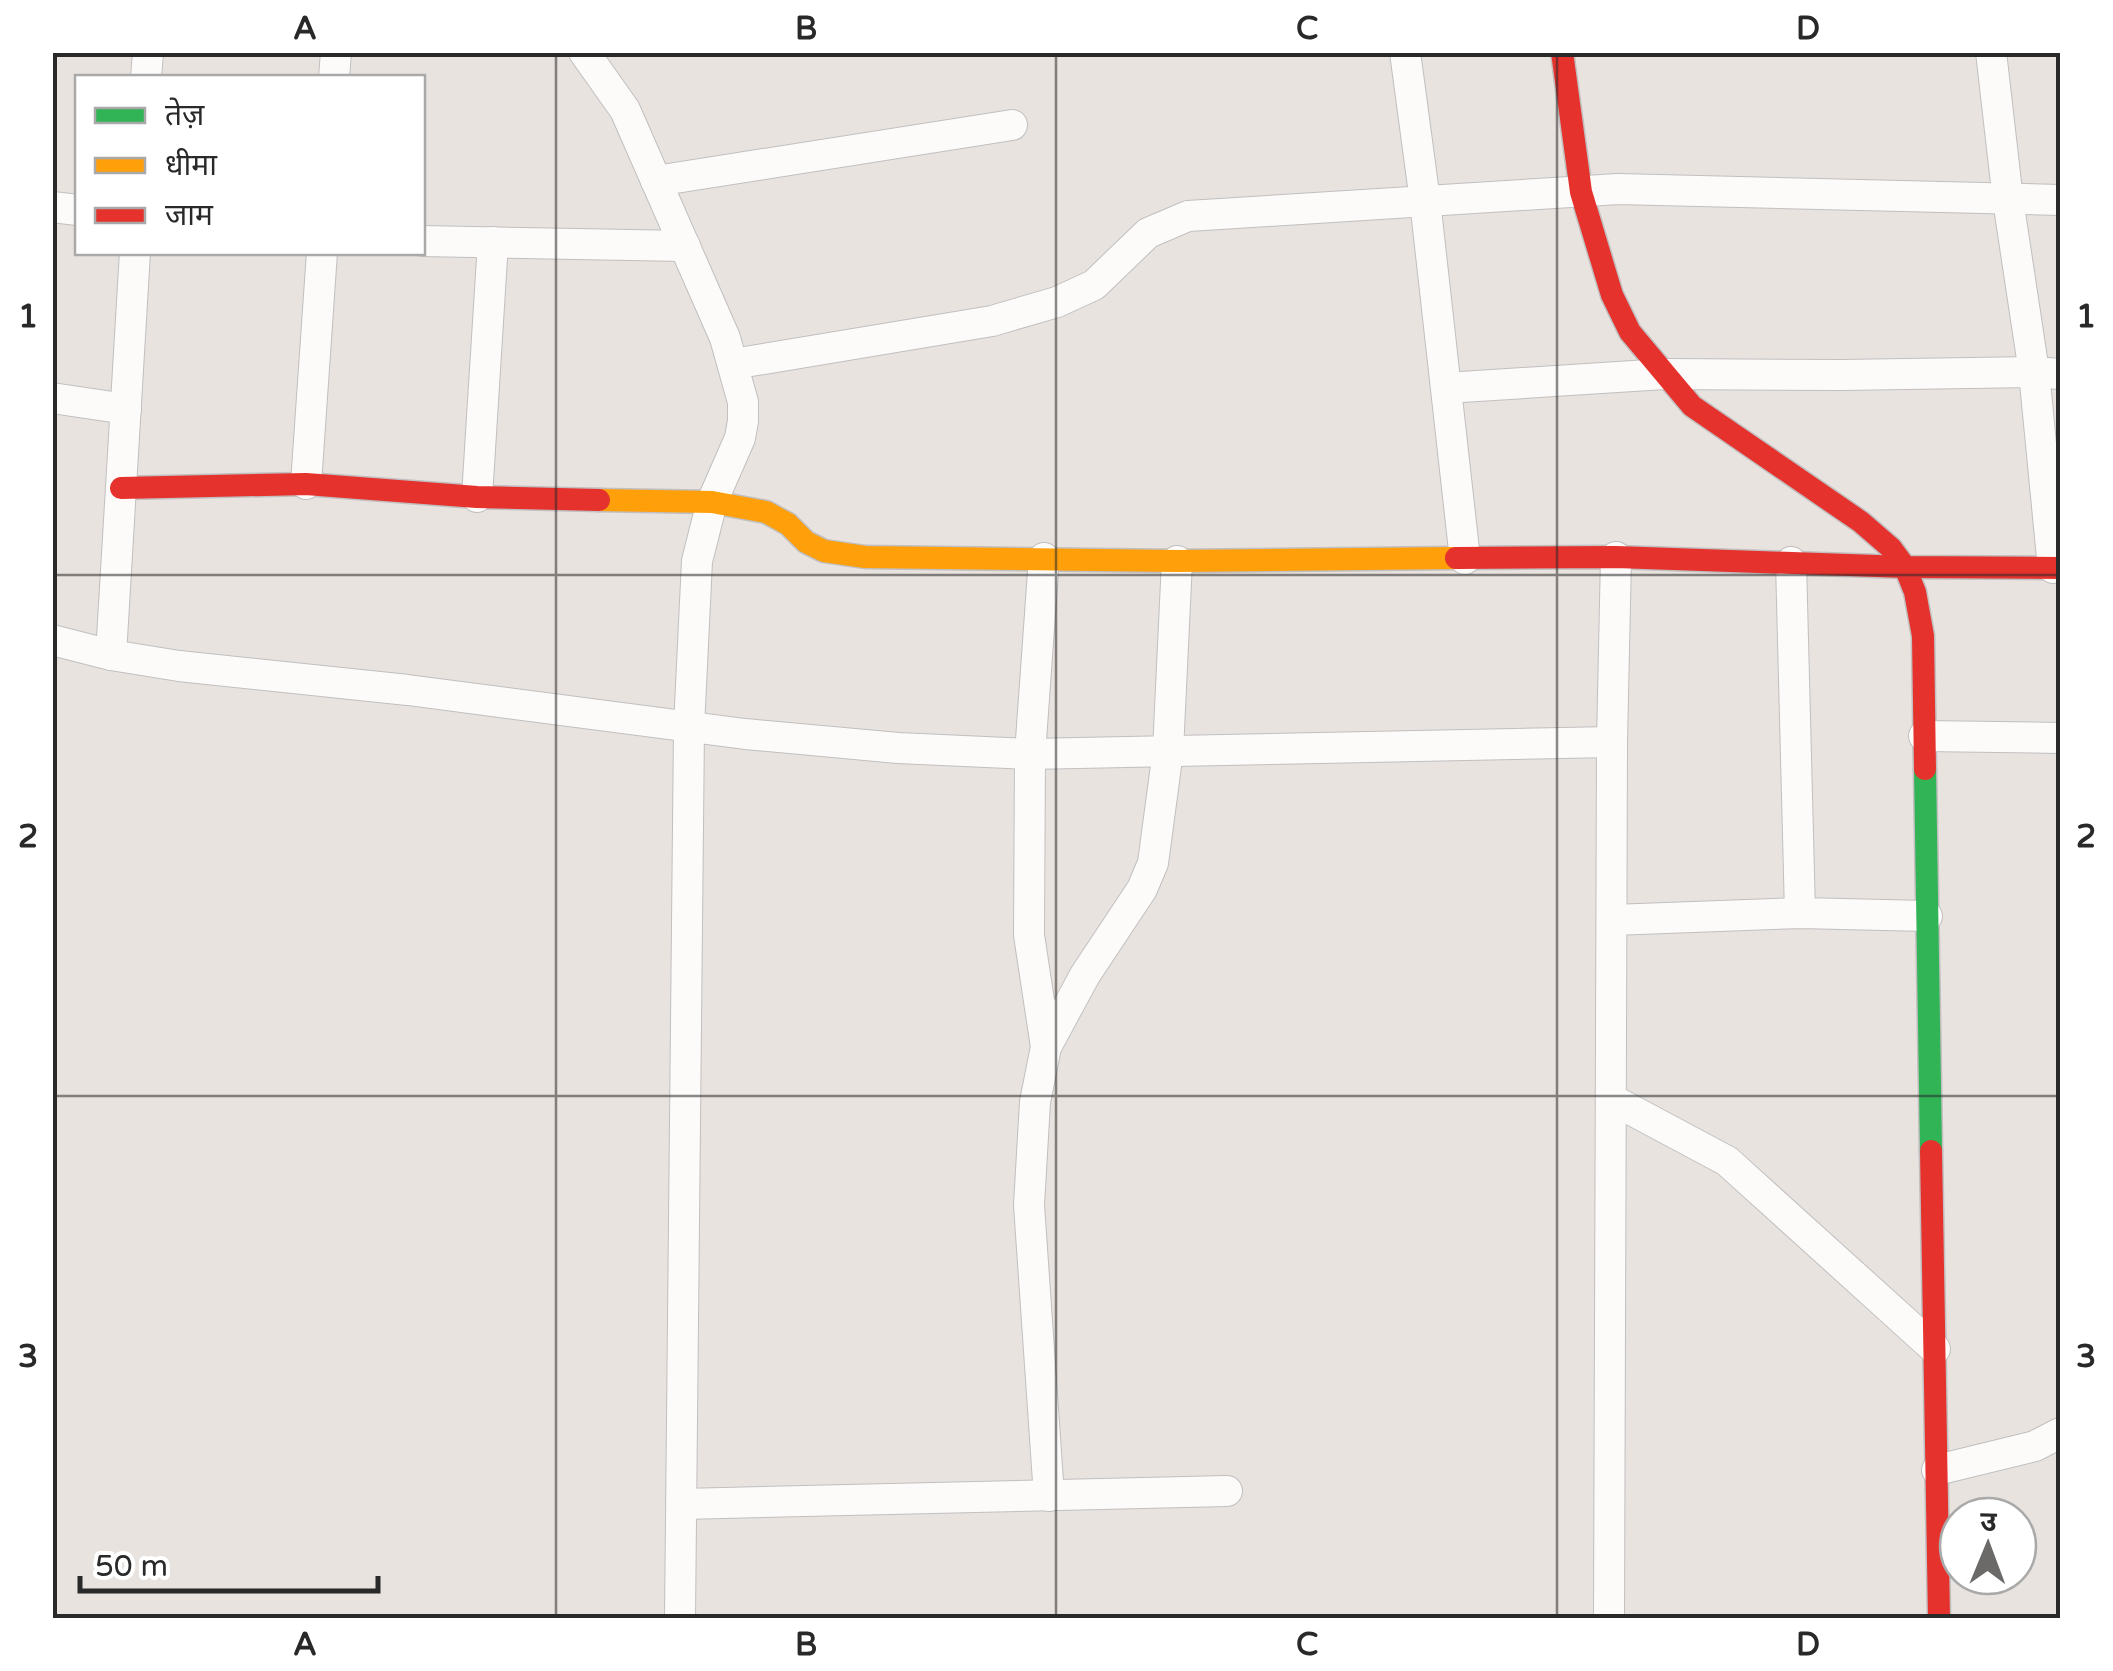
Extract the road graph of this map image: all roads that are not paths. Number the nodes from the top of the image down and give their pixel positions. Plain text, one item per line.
1 (584, 52) edge
2 (1405, 52) edge
3 (1562, 52) edge
4 (1991, 52) edge
5 (1012, 125) dead end
6 (656, 181) junction
7 (1581, 192) junction
8 (2008, 200) junction
9 (2060, 200) edge
10 (1426, 201) junction
11 (425, 241) edge
12 (493, 242) junction
13 (685, 246) junction
14 (136, 255) edge
15 (322, 255) edge
16 (732, 364) junction
17 (2048, 373) edge
18 (1664, 374) junction
19 (1446, 388) junction
20 (52, 398) edge
21 (126, 408) junction
22 (306, 484) junction
23 (121, 488) junction
24 (477, 497) junction
25 (712, 502) junction
26 (1616, 557) junction
27 (1044, 558) junction
28 (1465, 559) junction
29 (1177, 561) junction
30 (1792, 562) junction
31 (1905, 567) junction
32 (2057, 568) edge
33 (52, 640) edge
34 (111, 655) junction
35 (689, 727) junction
36 (1924, 736) junction
37 (2060, 738) edge
38 (1612, 742) junction
39 (1168, 751) junction
40 (1030, 754) junction
41 (1800, 913) junction
42 (1926, 916) junction
43 (1612, 920) junction
44 (1046, 1046) junction
45 (1612, 1099) junction
46 (1934, 1348) junction
47 (2060, 1434) edge
48 (1937, 1470) junction
49 (1227, 1491) dead end
50 (1049, 1496) junction
51 (682, 1504) junction
52 (680, 1618) edge
53 (1609, 1618) edge
54 (1939, 1618) edge

1 - 6 street
2 - 10 street
3 - 7 street
4 - 8 street
5 - 6 street
6 - 13 street
7 - 8 street
7 - 10 street
7 - 18 street
8 - 9 street
8 - 17 street
10 - 16 street
10 - 19 street
11 - 12 street
12 - 13 street
12 - 24 street
13 - 16 street
14 - 21 street
15 - 22 street
16 - 25 street
17 - 18 street
17 - 32 street
18 - 19 street
18 - 31 street
19 - 28 street
20 - 21 street
21 - 23 street
22 - 23 street
22 - 24 street
23 - 34 street
24 - 25 street
25 - 27 street
25 - 35 street
26 - 28 street
26 - 30 street
26 - 38 street
27 - 29 street
27 - 40 street
28 - 29 street
29 - 39 street
30 - 31 street
30 - 41 street
31 - 32 street
31 - 36 street
33 - 34 street
34 - 35 street
35 - 40 street
35 - 51 street
36 - 37 street
36 - 42 street
38 - 39 street
38 - 43 street
39 - 40 street
39 - 44 street
40 - 44 street
41 - 42 street
41 - 43 street
42 - 46 street
43 - 45 street
44 - 50 street
45 - 46 street
45 - 53 street
46 - 48 street
47 - 48 street
48 - 54 street
49 - 50 street
50 - 51 street
51 - 52 street

